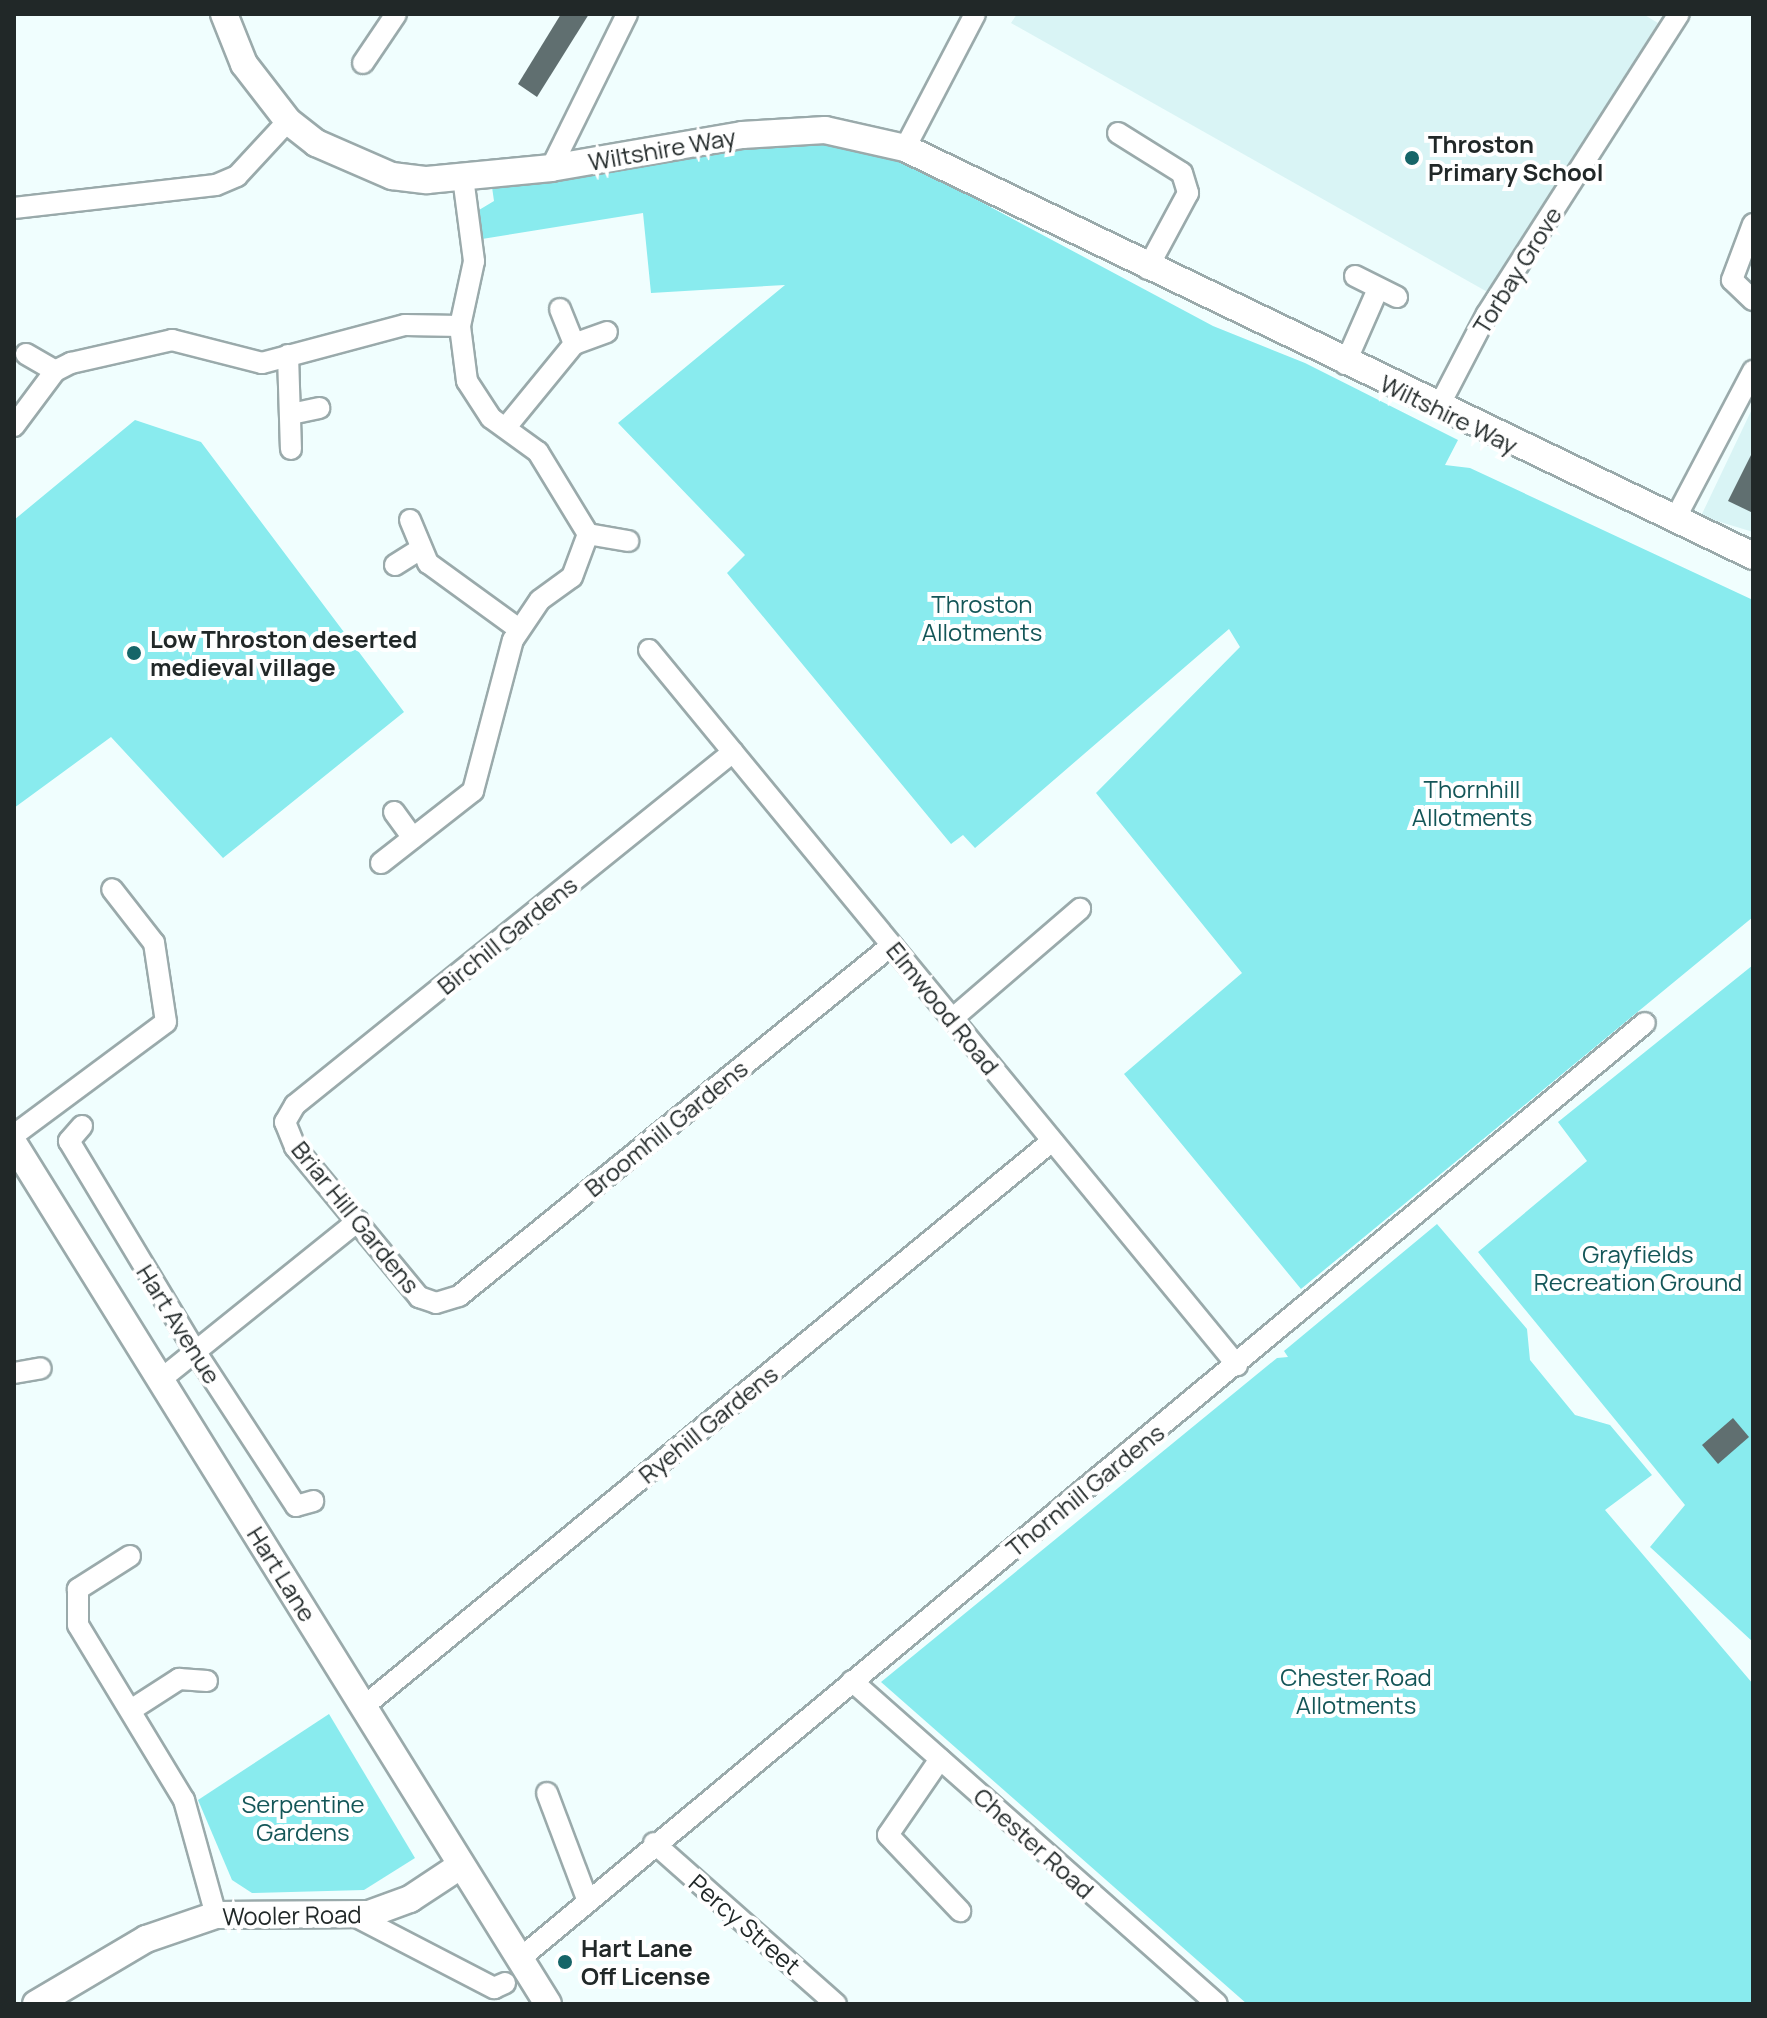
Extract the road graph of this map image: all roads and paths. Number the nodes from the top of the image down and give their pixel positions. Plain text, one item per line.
1 (224, 14) edge
2 (396, 14) edge
3 (627, 14) edge
4 (1679, 14) edge
5 (974, 21) edge
6 (363, 63) dead end
7 (288, 121) junction
8 (1118, 133) dead end
9 (905, 148) junction
10 (551, 168) junction
11 (463, 177) junction
12 (14, 208) edge
13 (1753, 224) edge
14 (1147, 269) junction
15 (1355, 276) dead end
16 (1753, 300) edge
17 (560, 309) dead end
18 (460, 326) junction
19 (607, 332) dead end
20 (574, 344) junction
21 (26, 354) dead end
22 (288, 355) junction
23 (1345, 364) junction
24 (55, 371) junction
25 (1753, 371) edge
26 (319, 408) dead end
27 (1438, 408) junction
28 (291, 414) junction
29 (14, 426) edge
30 (507, 426) junction
31 (291, 449) dead end
32 (410, 520) dead end
33 (1674, 521) junction
34 (588, 534) junction
35 (628, 541) dead end
36 (421, 549) junction
37 (1753, 556) edge
38 (395, 565) dead end
39 (519, 629) junction
40 (649, 650) dead end
41 (733, 752) junction
42 (394, 812) dead end
43 (413, 838) junction
44 (381, 863) dead end
45 (112, 889) dead end
46 (1080, 909) dead end
47 (892, 945) junction
48 (952, 1019) junction
49 (1645, 1023) dead end
50 (285, 1122) joint
51 (82, 1126) dead end
52 (14, 1135) edge
53 (1052, 1141) junction
54 (18, 1158) edge
55 (358, 1221) junction
56 (436, 1303) joint
57 (195, 1351) junction
58 (1237, 1365) junction
59 (41, 1368) dead end
60 (14, 1373) edge
61 (160, 1380) junction
62 (313, 1501) dead end
63 (130, 1556) dead end
64 (207, 1681) dead end
65 (852, 1681) junction
66 (363, 1707) junction
67 (134, 1708) junction
68 (940, 1759) junction
69 (547, 1793) dead end
70 (654, 1843) junction
71 (460, 1866) junction
72 (587, 1899) junction
73 (960, 1911) dead end
74 (216, 1915) junction
75 (355, 1916) junction
76 (523, 1956) junction
77 (505, 1983) dead end
78 (51, 2000) edge
79 (1208, 2001) edge
80 (548, 2004) edge
81 (836, 2004) edge

1 - 7 street, Wiltshire Way
2 - 6 street
3 - 10 street
4 - 27 street, Torbay Grove
5 - 9 street
7 - 11 street, Wiltshire Way
7 - 12 street
8 - 14 street
9 - 10 street, Wiltshire Way
9 - 14 street, Wiltshire Way
10 - 11 street, Wiltshire Way
11 - 18 street
13 - 16 street
14 - 23 street, Wiltshire Way
15 - 23 street
17 - 20 street
18 - 22 street
18 - 30 street
19 - 20 street
20 - 30 street
21 - 24 street
22 - 24 street
22 - 28 street
23 - 27 street, Wiltshire Way
24 - 29 street
25 - 33 street
26 - 28 street
27 - 33 street, Wiltshire Way
28 - 31 street
30 - 34 street
32 - 36 street
33 - 37 street, Wiltshire Way
34 - 35 street
34 - 39 street
36 - 38 street
36 - 39 street
39 - 43 street
40 - 41 street, Elmwood Road
41 - 47 street, Elmwood Road
41 - 50 street, Birchill Gardens
42 - 43 street
43 - 44 street
45 - 52 street
46 - 48 street
47 - 48 street, Elmwood Road
47 - 56 street, Broomhill Gardens
48 - 53 street, Elmwood Road
49 - 58 street, Thornhill Gardens
50 - 55 street, Briar Hill Gardens
51 - 57 street, Hart Avenue
53 - 58 street, Elmwood Road
53 - 66 street, Ryehill Gardens
54 - 61 street, Hart Lane
55 - 56 street, Briar Hill Gardens
55 - 57 street
57 - 61 street
57 - 62 street, Hart Avenue
58 - 65 street, Thornhill Gardens
59 - 60 street
61 - 66 street, Hart Lane
63 - 67 street
64 - 67 street
65 - 68 street, Chester Road
65 - 70 street, Thornhill Gardens
66 - 71 street, Hart Lane
67 - 74 street
68 - 73 street
68 - 79 street, Chester Road
69 - 72 street
70 - 72 street, Thornhill Gardens
70 - 81 street, Percy Street
71 - 75 street, Wooler Road
71 - 76 street, Hart Lane
72 - 76 street, Thornhill Gardens
74 - 75 street, Wooler Road
74 - 78 street, Wooler Road
75 - 77 street
76 - 80 street, Hart Lane

